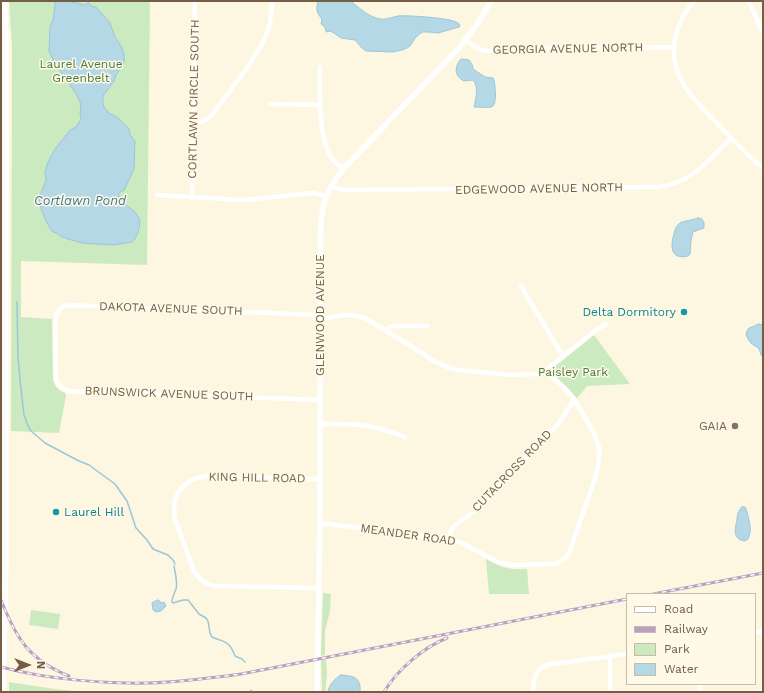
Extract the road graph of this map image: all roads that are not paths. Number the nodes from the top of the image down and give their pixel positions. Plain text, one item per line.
1 (4, 1) edge
2 (195, 1) edge
3 (272, 1) edge
4 (492, 1) edge
5 (694, 1) edge
6 (748, 1) edge
7 (763, 32) edge
8 (466, 40) junction
9 (674, 47) junction
10 (320, 68) dead end
11 (4, 95) edge
12 (271, 104) dead end
13 (320, 105) junction
14 (194, 123) junction
15 (731, 138) junction
16 (344, 168) junction
17 (763, 168) edge
18 (331, 187) junction
19 (157, 195) dead end
20 (326, 196) junction
21 (192, 198) junction
22 (521, 286) dead end
23 (320, 317) junction
24 (606, 324) dead end
25 (427, 326) dead end
26 (386, 330) junction
27 (3, 342) edge
28 (55, 346) joint
29 (563, 356) junction
30 (546, 370) junction
31 (321, 400) junction
32 (574, 400) junction
33 (321, 424) junction
34 (405, 437) dead end
35 (321, 480) junction
36 (320, 523) junction
37 (450, 539) junction
38 (319, 588) junction
39 (626, 654) edge
40 (610, 656) junction
41 (3, 692) edge
42 (317, 692) edge
43 (533, 692) edge
44 (610, 692) edge

1 - 11 street
2 - 14 street, CORTLAWN CIRCLE SOUTH
3 - 14 street
4 - 8 street, GLENWOOD AVENUE
5 - 9 street
6 - 7 street
8 - 9 street, GEORGIA AVENUE NORTH
8 - 16 street, GLENWOOD AVENUE
9 - 15 street
10 - 13 street
11 - 27 street
12 - 13 street
13 - 16 street
14 - 21 street, CORTLAWN CIRCLE SOUTH
15 - 17 street
15 - 18 street, EDGEWOOD AVENUE NORTH
16 - 18 street, GLENWOOD AVENUE
18 - 20 street, GLENWOOD AVENUE
19 - 21 street
20 - 21 street
20 - 23 street, GLENWOOD AVENUE
22 - 29 street
23 - 26 street
23 - 28 street, DAKOTA AVENUE SOUTH
23 - 31 street, GLENWOOD AVENUE
24 - 29 street
25 - 26 street
26 - 30 street
27 - 41 street
28 - 31 street, BRUNSWICK AVENUE SOUTH
29 - 30 street
30 - 32 street, MEANDER ROAD
31 - 33 street, GLENWOOD AVENUE
32 - 37 street, CUTACROSS ROAD
32 - 37 street, MEANDER ROAD
33 - 34 street
33 - 35 street, GLENWOOD AVENUE
35 - 36 street, GLENWOOD AVENUE
35 - 38 street, KING HILL ROAD
36 - 37 street, MEANDER ROAD
36 - 38 street, GLENWOOD AVENUE
38 - 42 street, GLENWOOD AVENUE
39 - 40 street
40 - 43 street
40 - 44 street

